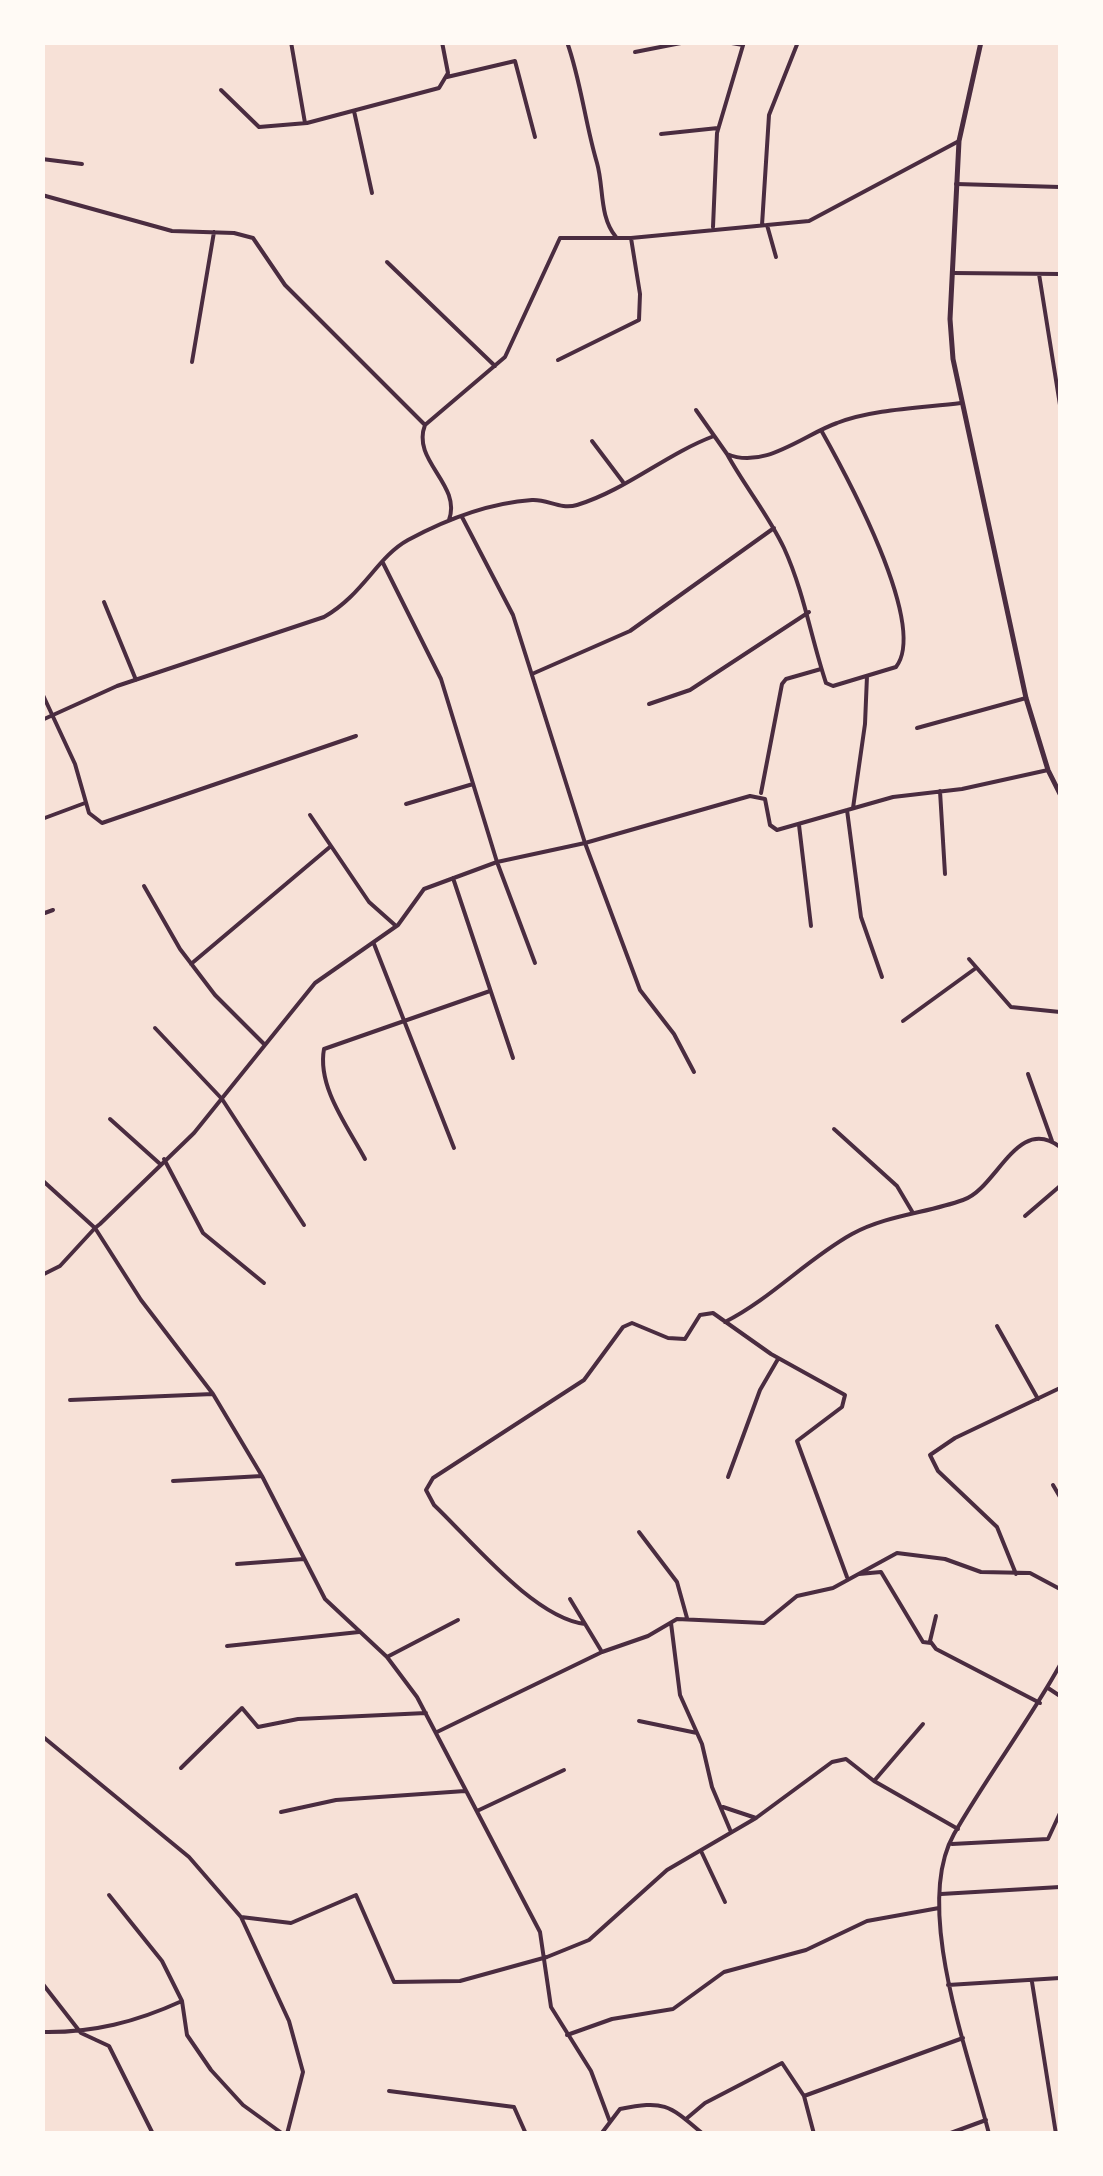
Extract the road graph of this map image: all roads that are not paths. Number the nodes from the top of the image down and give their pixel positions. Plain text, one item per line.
1 (290, 42) edge
2 (442, 42) edge
3 (566, 42) edge
4 (686, 42) edge
5 (726, 42) edge
6 (798, 42) edge
7 (981, 42) edge
8 (744, 44) edge
9 (636, 52) dead end
10 (447, 77) junction
11 (221, 90) dead end
12 (354, 111) junction
13 (306, 123) junction
14 (718, 128) junction
15 (661, 134) dead end
16 (535, 137) dead end
17 (959, 141) junction
18 (42, 159) edge
19 (82, 164) dead end
20 (956, 184) junction
21 (1060, 187) edge
22 (372, 193) dead end
23 (42, 194) edge
24 (765, 225) junction
25 (713, 227) junction
26 (214, 232) junction
27 (616, 237) junction
28 (631, 238) junction
29 (776, 257) dead end
30 (387, 262) dead end
31 (953, 274) junction
32 (1040, 274) junction
33 (1060, 274) edge
34 (558, 360) dead end
35 (192, 362) dead end
36 (1058, 365) edge
37 (494, 366) junction
38 (960, 403) junction
39 (1060, 405) edge
40 (696, 410) dead end
41 (425, 425) junction
42 (820, 430) junction
43 (714, 436) junction
44 (592, 441) dead end
45 (727, 454) junction
46 (623, 482) junction
47 (462, 516) junction
48 (450, 520) junction
49 (774, 528) junction
50 (383, 564) junction
51 (104, 602) dead end
52 (809, 612) junction
53 (822, 668) junction
54 (532, 674) junction
55 (866, 676) junction
56 (136, 680) junction
57 (42, 693) edge
58 (1026, 698) junction
59 (650, 704) dead end
60 (51, 715) junction
61 (42, 720) edge
62 (917, 728) dead end
63 (356, 736) dead end
64 (1048, 770) junction
65 (473, 784) junction
66 (940, 791) junction
67 (1060, 794) edge
68 (761, 795) junction
69 (86, 803) junction
70 (406, 804) dead end
71 (850, 809) junction
72 (310, 814) dead end
73 (42, 819) edge
74 (799, 825) junction
75 (585, 843) junction
76 (331, 846) junction
77 (497, 862) junction
78 (945, 874) dead end
79 (452, 878) junction
80 (144, 886) dead end
81 (54, 910) dead end
82 (42, 914) edge
83 (396, 926) junction
84 (812, 926) dead end
85 (374, 944) junction
86 (969, 959) dead end
87 (191, 964) junction
88 (535, 964) dead end
89 (976, 968) junction
90 (882, 978) dead end
91 (490, 991) junction
92 (1060, 1012) edge
93 (404, 1020) junction
94 (903, 1022) dead end
95 (155, 1028) dead end
96 (264, 1044) junction
97 (513, 1058) dead end
98 (694, 1072) dead end
99 (1028, 1074) dead end
100 (222, 1098) junction
101 (110, 1118) dead end
102 (834, 1130) dead end
103 (1052, 1141) junction
104 (454, 1148) dead end
105 (1060, 1148) edge
106 (365, 1158) dead end
107 (162, 1161) junction
108 (42, 1180) edge
109 (1060, 1186) edge
110 (913, 1213) junction
111 (1025, 1216) dead end
112 (304, 1225) dead end
113 (95, 1228) junction
114 (42, 1274) edge
115 (264, 1283) dead end
116 (725, 1322) junction
117 (997, 1326) dead end
118 (778, 1358) junction
119 (1060, 1388) edge
120 (213, 1394) junction
121 (1038, 1399) junction
122 (70, 1400) dead end
123 (262, 1476) junction
124 (728, 1477) dead end
125 (173, 1481) dead end
126 (1053, 1485) dead end
127 (1060, 1498) edge
128 (640, 1532) dead end
129 (304, 1559) junction
130 (237, 1564) dead end
131 (856, 1573) junction
132 (1016, 1574) junction
133 (847, 1577) junction
134 (1060, 1589) edge
135 (570, 1599) dead end
136 (936, 1616) dead end
137 (688, 1618) junction
138 (458, 1620) dead end
139 (671, 1622) junction
140 (585, 1624) junction
141 (359, 1632) junction
142 (931, 1642) junction
143 (227, 1646) dead end
144 (602, 1652) junction
145 (387, 1657) junction
146 (1060, 1665) edge
147 (1048, 1688) junction
148 (1060, 1696) edge
149 (1040, 1702) junction
150 (426, 1712) junction
151 (638, 1721) dead end
152 (923, 1724) dead end
153 (437, 1732) junction
154 (697, 1733) junction
155 (42, 1736) edge
156 (181, 1768) dead end
157 (564, 1770) dead end
158 (874, 1781) junction
159 (465, 1791) junction
160 (722, 1806) junction
161 (477, 1811) junction
162 (281, 1812) dead end
163 (1060, 1813) edge
164 (756, 1818) junction
165 (958, 1828) junction
166 (732, 1834) junction
167 (950, 1844) junction
168 (700, 1851) junction
169 (1060, 1887) edge
170 (941, 1894) junction
171 (109, 1895) dead end
172 (725, 1902) dead end
173 (940, 1908) junction
174 (241, 1917) junction
175 (547, 1958) junction
176 (1060, 1978) edge
177 (42, 1982) edge
178 (1032, 1982) junction
179 (948, 1985) junction
180 (182, 2001) junction
181 (42, 2032) edge
182 (81, 2032) junction
183 (566, 2036) junction
184 (963, 2038) junction
185 (389, 2092) dead end
186 (804, 2096) junction
187 (686, 2120) junction
188 (986, 2120) junction
189 (610, 2122) junction
190 (153, 2134) edge
191 (285, 2134) edge
192 (526, 2134) edge
193 (600, 2134) edge
194 (703, 2134) edge
195 (814, 2134) edge
196 (948, 2134) edge
197 (989, 2134) edge
198 (1056, 2134) edge

1 - 13 street
2 - 10 street
3 - 27 street
4 - 9 street
5 - 8 street
6 - 24 street
7 - 17 street
8 - 14 street
10 - 12 street
10 - 16 street
11 - 13 street
12 - 13 street
12 - 22 street
14 - 15 street
14 - 25 street
17 - 20 street
17 - 24 street
18 - 19 street
20 - 21 street
20 - 31 street
23 - 26 street
24 - 25 street
24 - 29 street
25 - 28 street
26 - 35 street
26 - 41 street
27 - 28 street
27 - 37 street
28 - 34 street
30 - 37 street
31 - 32 street
31 - 38 street
32 - 33 street
32 - 36 street
36 - 39 street
37 - 41 street
38 - 42 street
38 - 58 street
40 - 43 street
41 - 48 street
42 - 45 street
42 - 55 street
43 - 45 street
43 - 46 street
44 - 46 street
45 - 49 street
46 - 47 street
47 - 48 street
47 - 54 street
48 - 50 street
49 - 52 street
49 - 54 street
50 - 56 street
50 - 65 street
51 - 56 street
52 - 53 street
52 - 59 street
53 - 55 street
53 - 68 street
54 - 75 street
55 - 71 street
56 - 60 street
57 - 60 street
58 - 62 street
58 - 64 street
60 - 61 street
60 - 69 street
63 - 69 street
64 - 66 street
64 - 67 street
65 - 70 street
65 - 77 street
66 - 71 street
66 - 78 street
68 - 74 street
68 - 75 street
69 - 73 street
71 - 74 street
71 - 90 street
72 - 76 street
74 - 84 street
75 - 77 street
75 - 98 street
76 - 83 street
76 - 87 street
77 - 79 street
77 - 88 street
79 - 83 street
79 - 91 street
80 - 87 street
81 - 82 street
83 - 85 street
85 - 93 street
85 - 96 street
86 - 89 street
87 - 96 street
89 - 92 street
89 - 94 street
91 - 93 street
91 - 97 street
93 - 104 street
93 - 106 street
95 - 100 street
96 - 100 street
99 - 103 street
100 - 107 street
100 - 112 street
101 - 107 street
102 - 110 street
103 - 105 street
103 - 110 street
107 - 113 street
107 - 115 street
108 - 113 street
109 - 111 street
110 - 116 street
113 - 114 street
113 - 120 street
116 - 118 street
116 - 140 street
117 - 121 street
118 - 124 street
118 - 133 street
119 - 121 street
120 - 122 street
120 - 123 street
121 - 132 street
123 - 125 street
123 - 129 street
126 - 127 street
128 - 137 street
129 - 130 street
129 - 141 street
131 - 132 street
131 - 133 street
131 - 142 street
132 - 134 street
133 - 137 street
135 - 140 street
136 - 142 street
137 - 139 street
138 - 145 street
139 - 144 street
139 - 154 street
140 - 144 street
141 - 143 street
141 - 145 street
142 - 149 street
144 - 153 street
145 - 150 street
146 - 147 street
147 - 148 street
147 - 149 street
149 - 165 street
150 - 153 street
150 - 156 street
151 - 154 street
152 - 158 street
153 - 159 street
154 - 160 street
155 - 174 street
157 - 161 street
158 - 164 street
158 - 165 street
159 - 161 street
159 - 162 street
160 - 164 street
160 - 166 street
161 - 175 street
163 - 167 street
164 - 166 street
165 - 167 street
166 - 168 street
167 - 170 street
168 - 172 street
168 - 175 street
169 - 170 street
170 - 173 street
171 - 180 street
173 - 179 street
173 - 183 street
174 - 175 street
174 - 191 street
175 - 183 street
176 - 178 street
177 - 182 street
178 - 179 street
178 - 198 street
179 - 184 street
180 - 182 street
180 - 191 street
181 - 182 street
182 - 190 street
183 - 189 street
184 - 186 street
184 - 188 street
185 - 192 street
186 - 187 street
186 - 195 street
187 - 189 street
187 - 194 street
188 - 196 street
188 - 197 street
189 - 193 street

